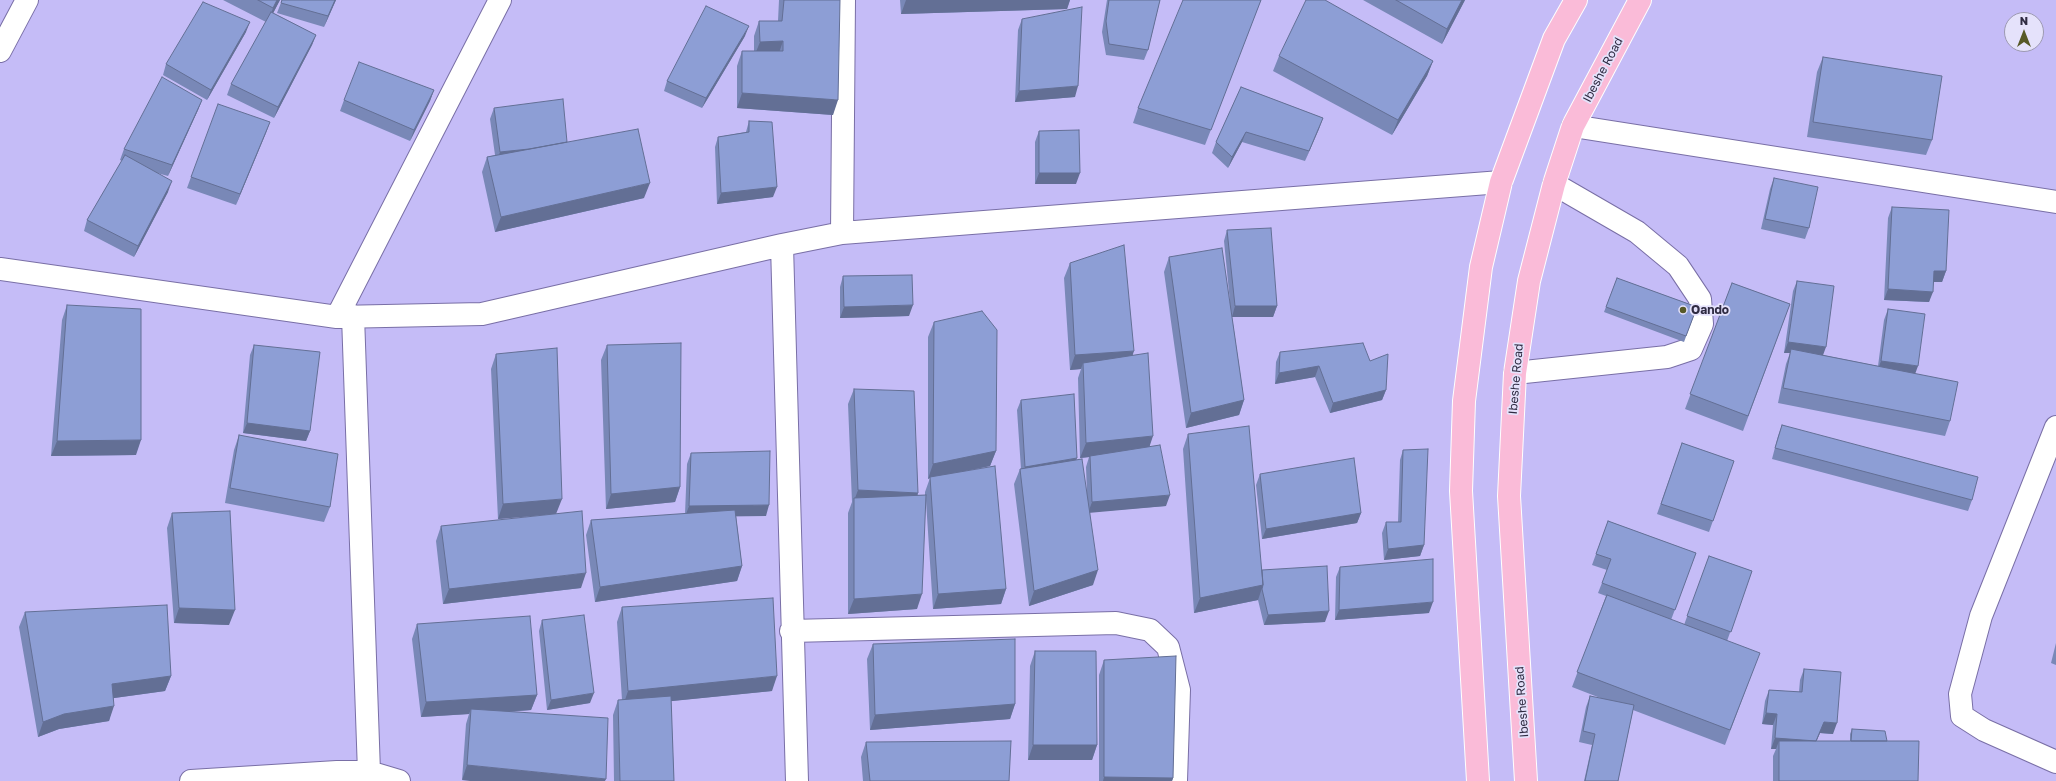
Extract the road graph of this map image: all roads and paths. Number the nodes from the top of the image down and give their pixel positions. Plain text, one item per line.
1 (27, 0) edge
2 (500, 0) edge
3 (844, 0) edge
4 (1576, 0) edge
5 (1640, 0) edge
6 (0, 51) edge
7 (1573, 126) junction
8 (1501, 182) junction
9 (1554, 184) junction
10 (2056, 202) edge
11 (842, 233) junction
12 (782, 245) junction
13 (0, 269) edge
14 (345, 316) junction
15 (1515, 373) junction
16 (2056, 427) edge
17 (791, 631) junction
18 (2056, 762) edge
19 (369, 772) junction
20 (191, 781) edge
21 (399, 781) edge
22 (796, 781) edge
23 (1176, 781) edge
24 (1478, 781) edge
25 (1526, 781) edge

1 - 6 street
2 - 14 street
3 - 11 street
4 - 8 main road
5 - 7 main road, Ibeshe Road
7 - 9 main road, Ibeshe Road
7 - 10 street
8 - 11 street
8 - 24 main road
9 - 15 main road, Ibeshe Road
9 - 15 street
11 - 12 street
12 - 14 street
12 - 17 street
13 - 14 street
14 - 19 street
15 - 25 main road, Ibeshe Road
16 - 18 street
17 - 22 street
17 - 23 street
19 - 20 street
19 - 21 street

